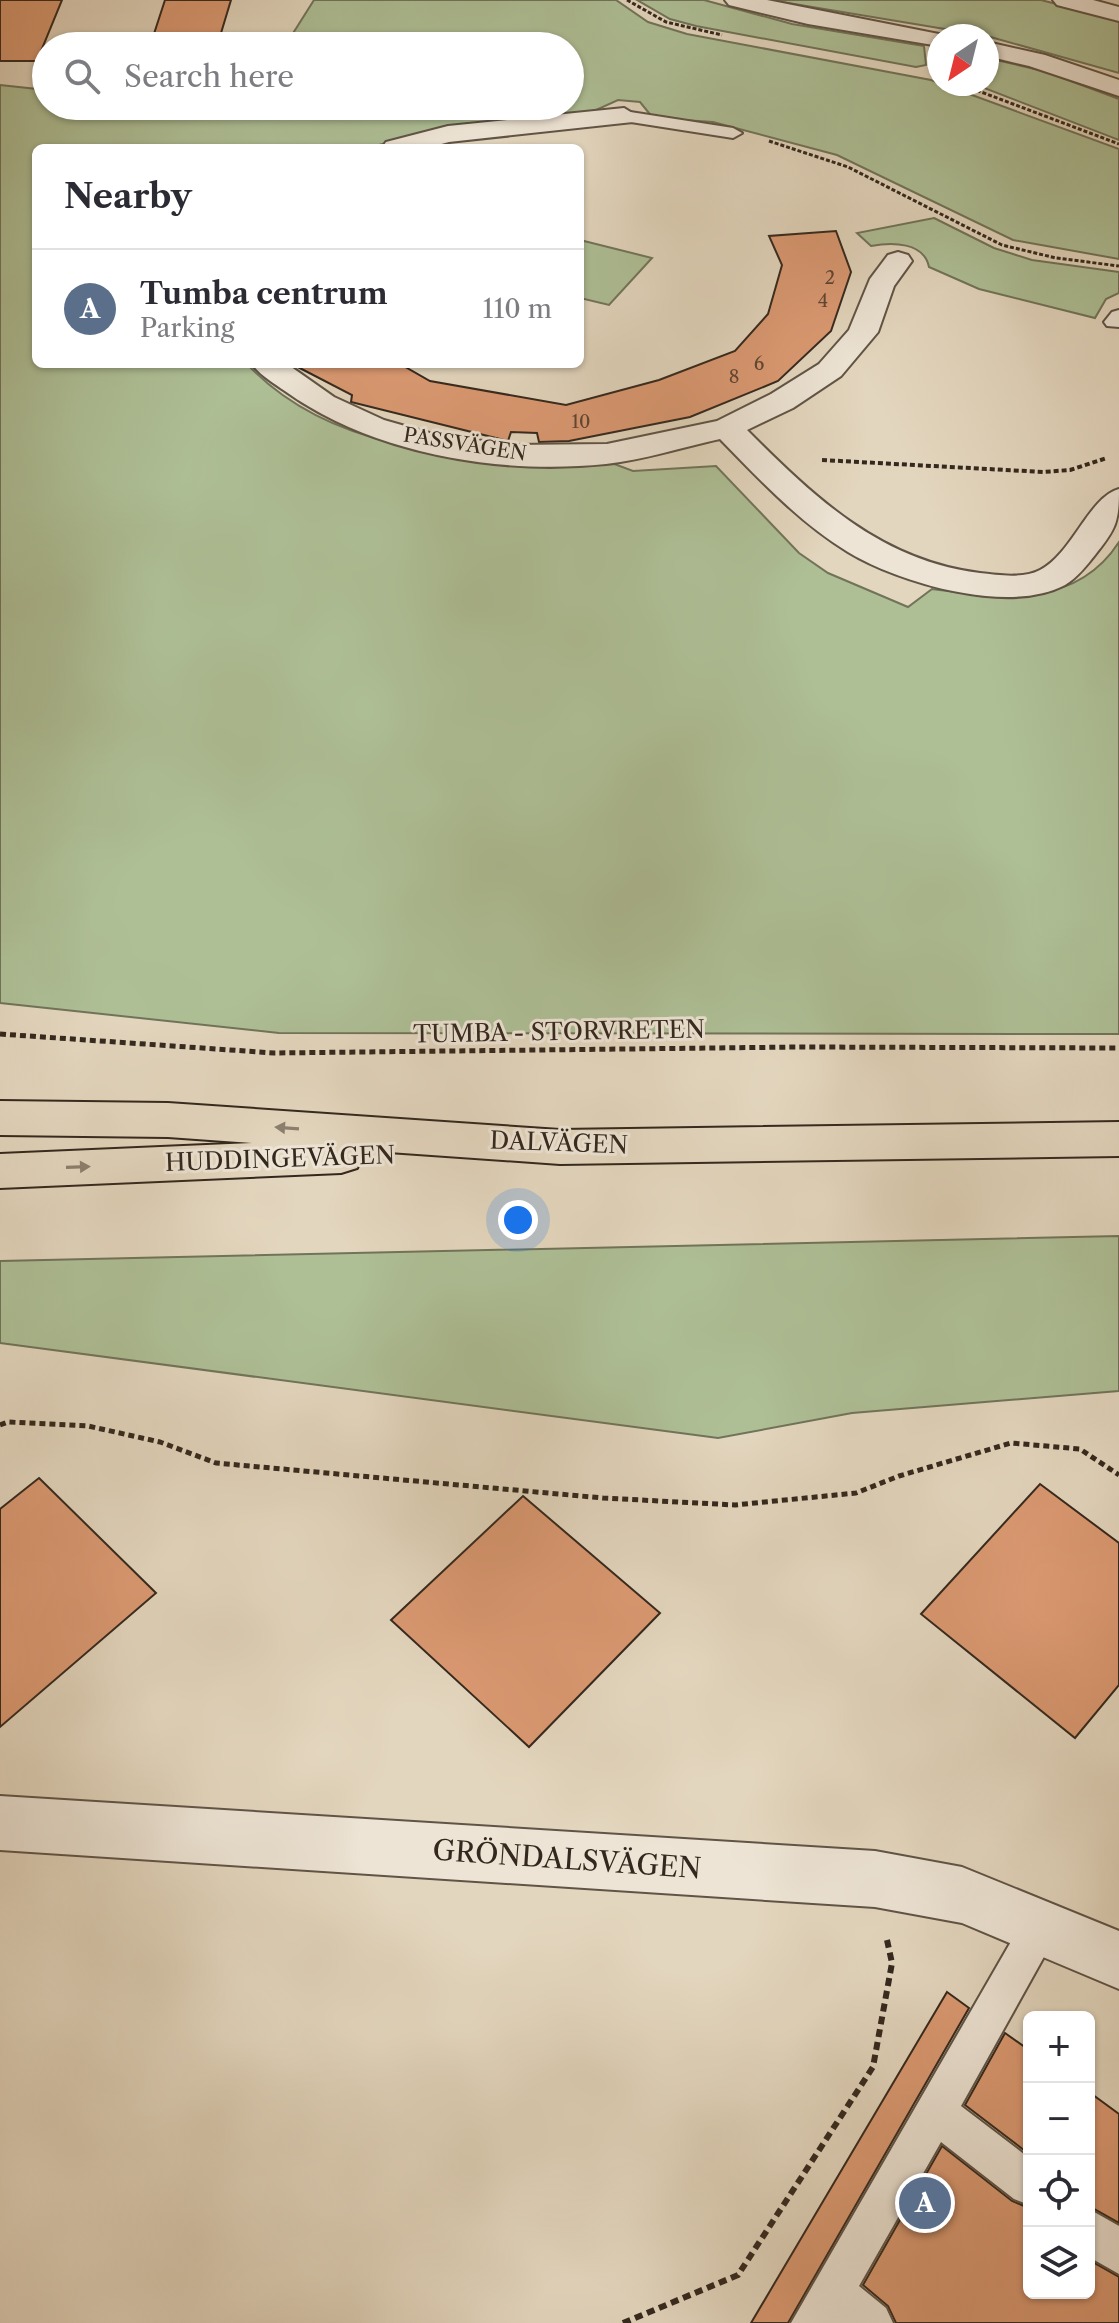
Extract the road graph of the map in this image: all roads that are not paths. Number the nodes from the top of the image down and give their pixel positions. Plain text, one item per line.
1 (737, 0) edge
2 (1065, 0) edge
3 (1119, 14) edge
4 (927, 37) edge
5 (999, 52) edge
6 (1119, 88) edge
7 (624, 116) joint
8 (733, 133) road end
9 (410, 144) edge
10 (898, 261) dead end
11 (273, 368) edge
12 (727, 428) junction
13 (1119, 499) edge
14 (0, 1118) edge
15 (1119, 1139) edge
16 (560, 1147) junction
17 (0, 1171) edge
18 (0, 1823) edge
19 (1041, 1928) junction
20 (1119, 1960) edge
21 (937, 2113) junction
22 (1023, 2179) edge
23 (1095, 2235) edge
24 (1119, 2253) edge
25 (822, 2307) edge
26 (871, 2323) edge

1 - 4 street
2 - 3 street
5 - 6 street
7 - 8 lane
7 - 9 street
10 - 12 street, PASSVÄGEN
11 - 12 street, PASSVÄGEN
12 - 13 street
16 -> 14 main road, DALVÄGEN
15 - 16 main road, DALVÄGEN
17 -> 16 main road, HUDDINGEVÄGEN
18 - 19 street, GRÖNDALSVÄGEN
19 - 20 street, GRÖNDALSVÄGEN
19 - 21 lane
21 - 22 lane
21 - 25 lane
23 - 24 lane
25 - 26 lane

